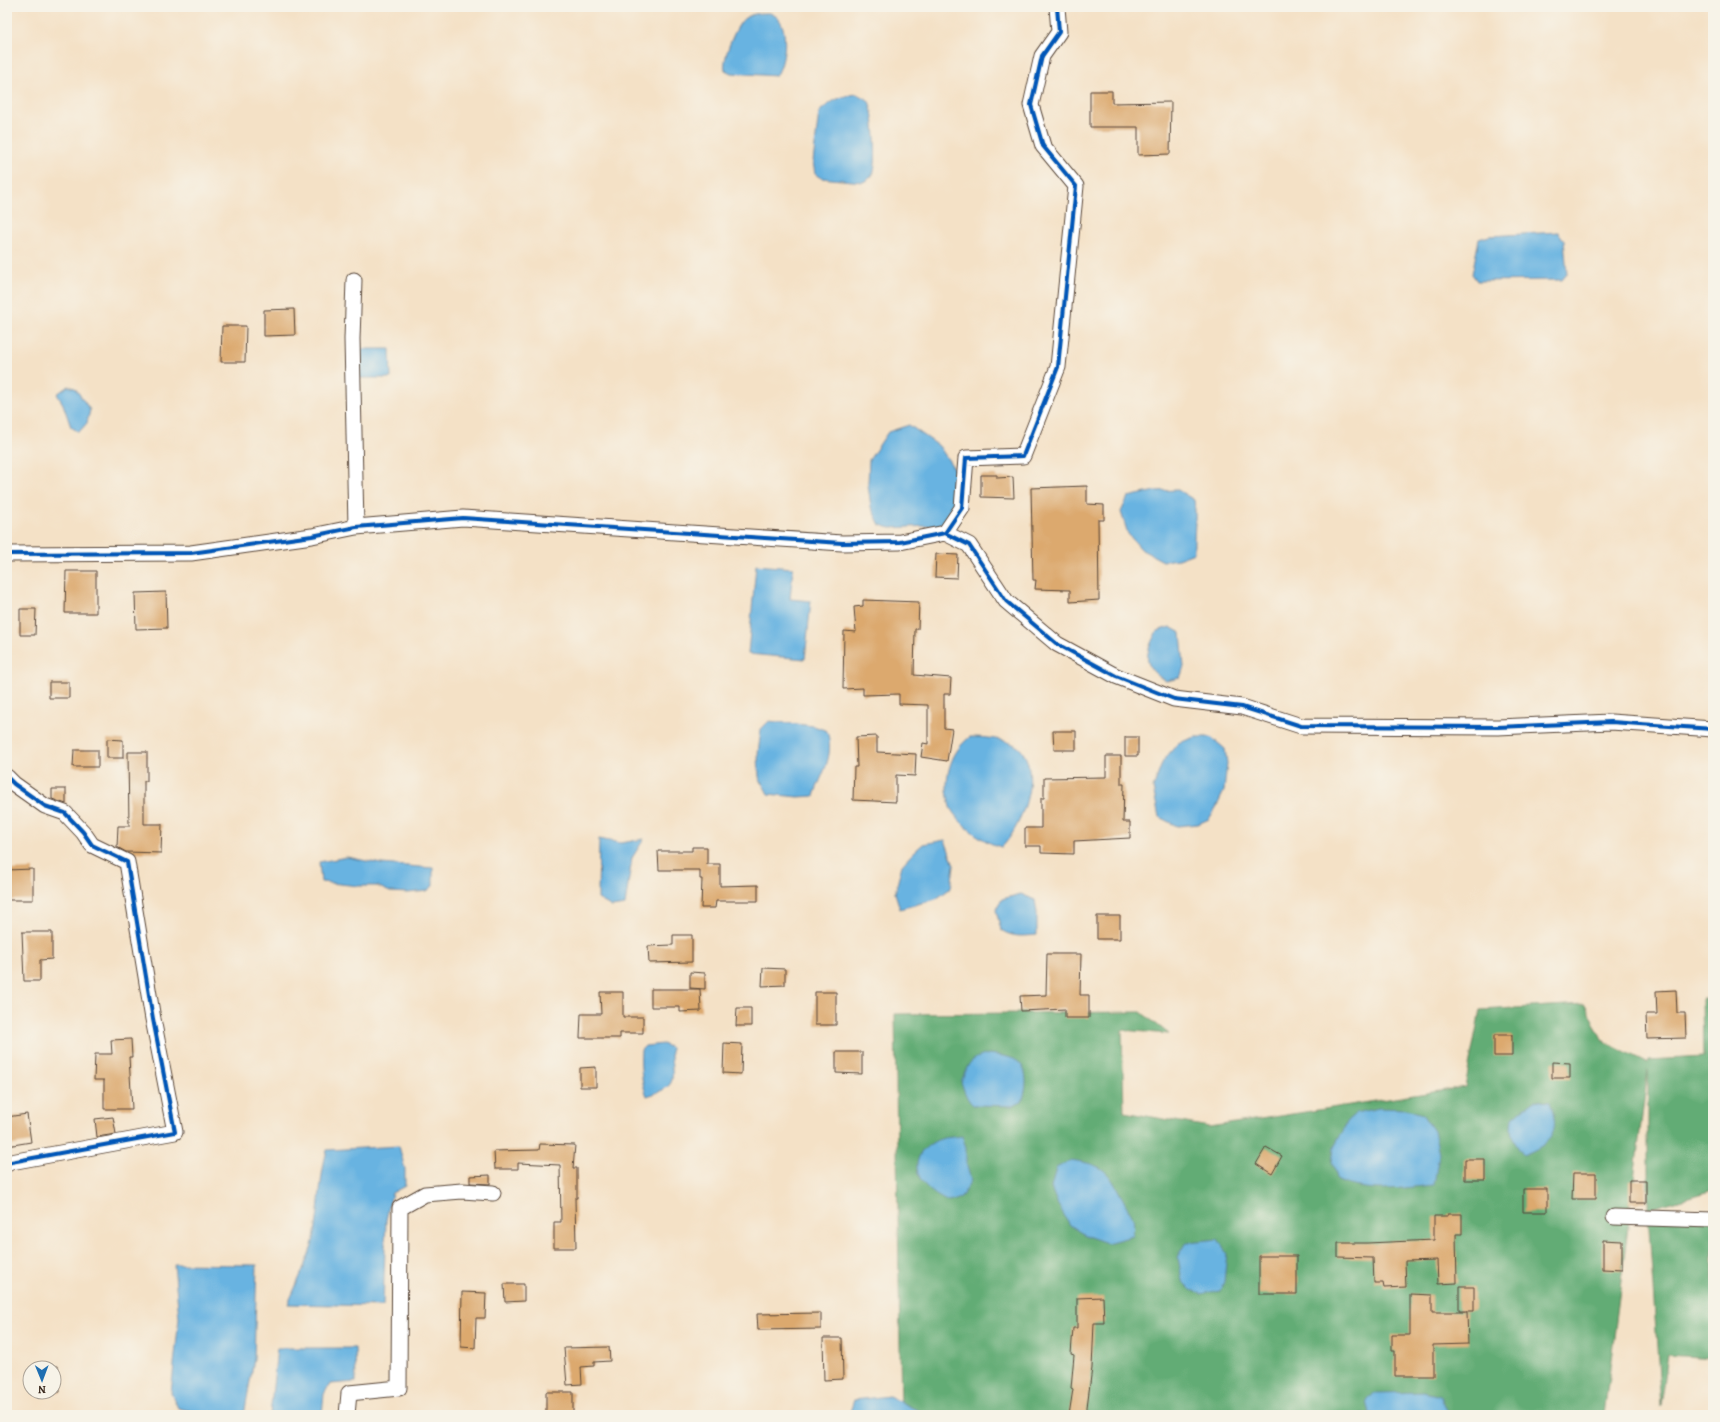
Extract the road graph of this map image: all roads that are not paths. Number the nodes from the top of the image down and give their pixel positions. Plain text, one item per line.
1 (1057, 7) edge
2 (354, 280) dead end
3 (356, 527) junction
4 (945, 533) junction
5 (7, 554) edge
6 (1713, 729) edge
7 (7, 777) edge
8 (7, 1164) edge
9 (492, 1193) dead end
10 (1614, 1217) dead end
11 (1713, 1220) edge
12 (347, 1415) edge

1 - 4 street
2 - 3 street
3 - 4 street
3 - 5 street
4 - 6 street
7 - 8 street
9 - 12 street
10 - 11 street

